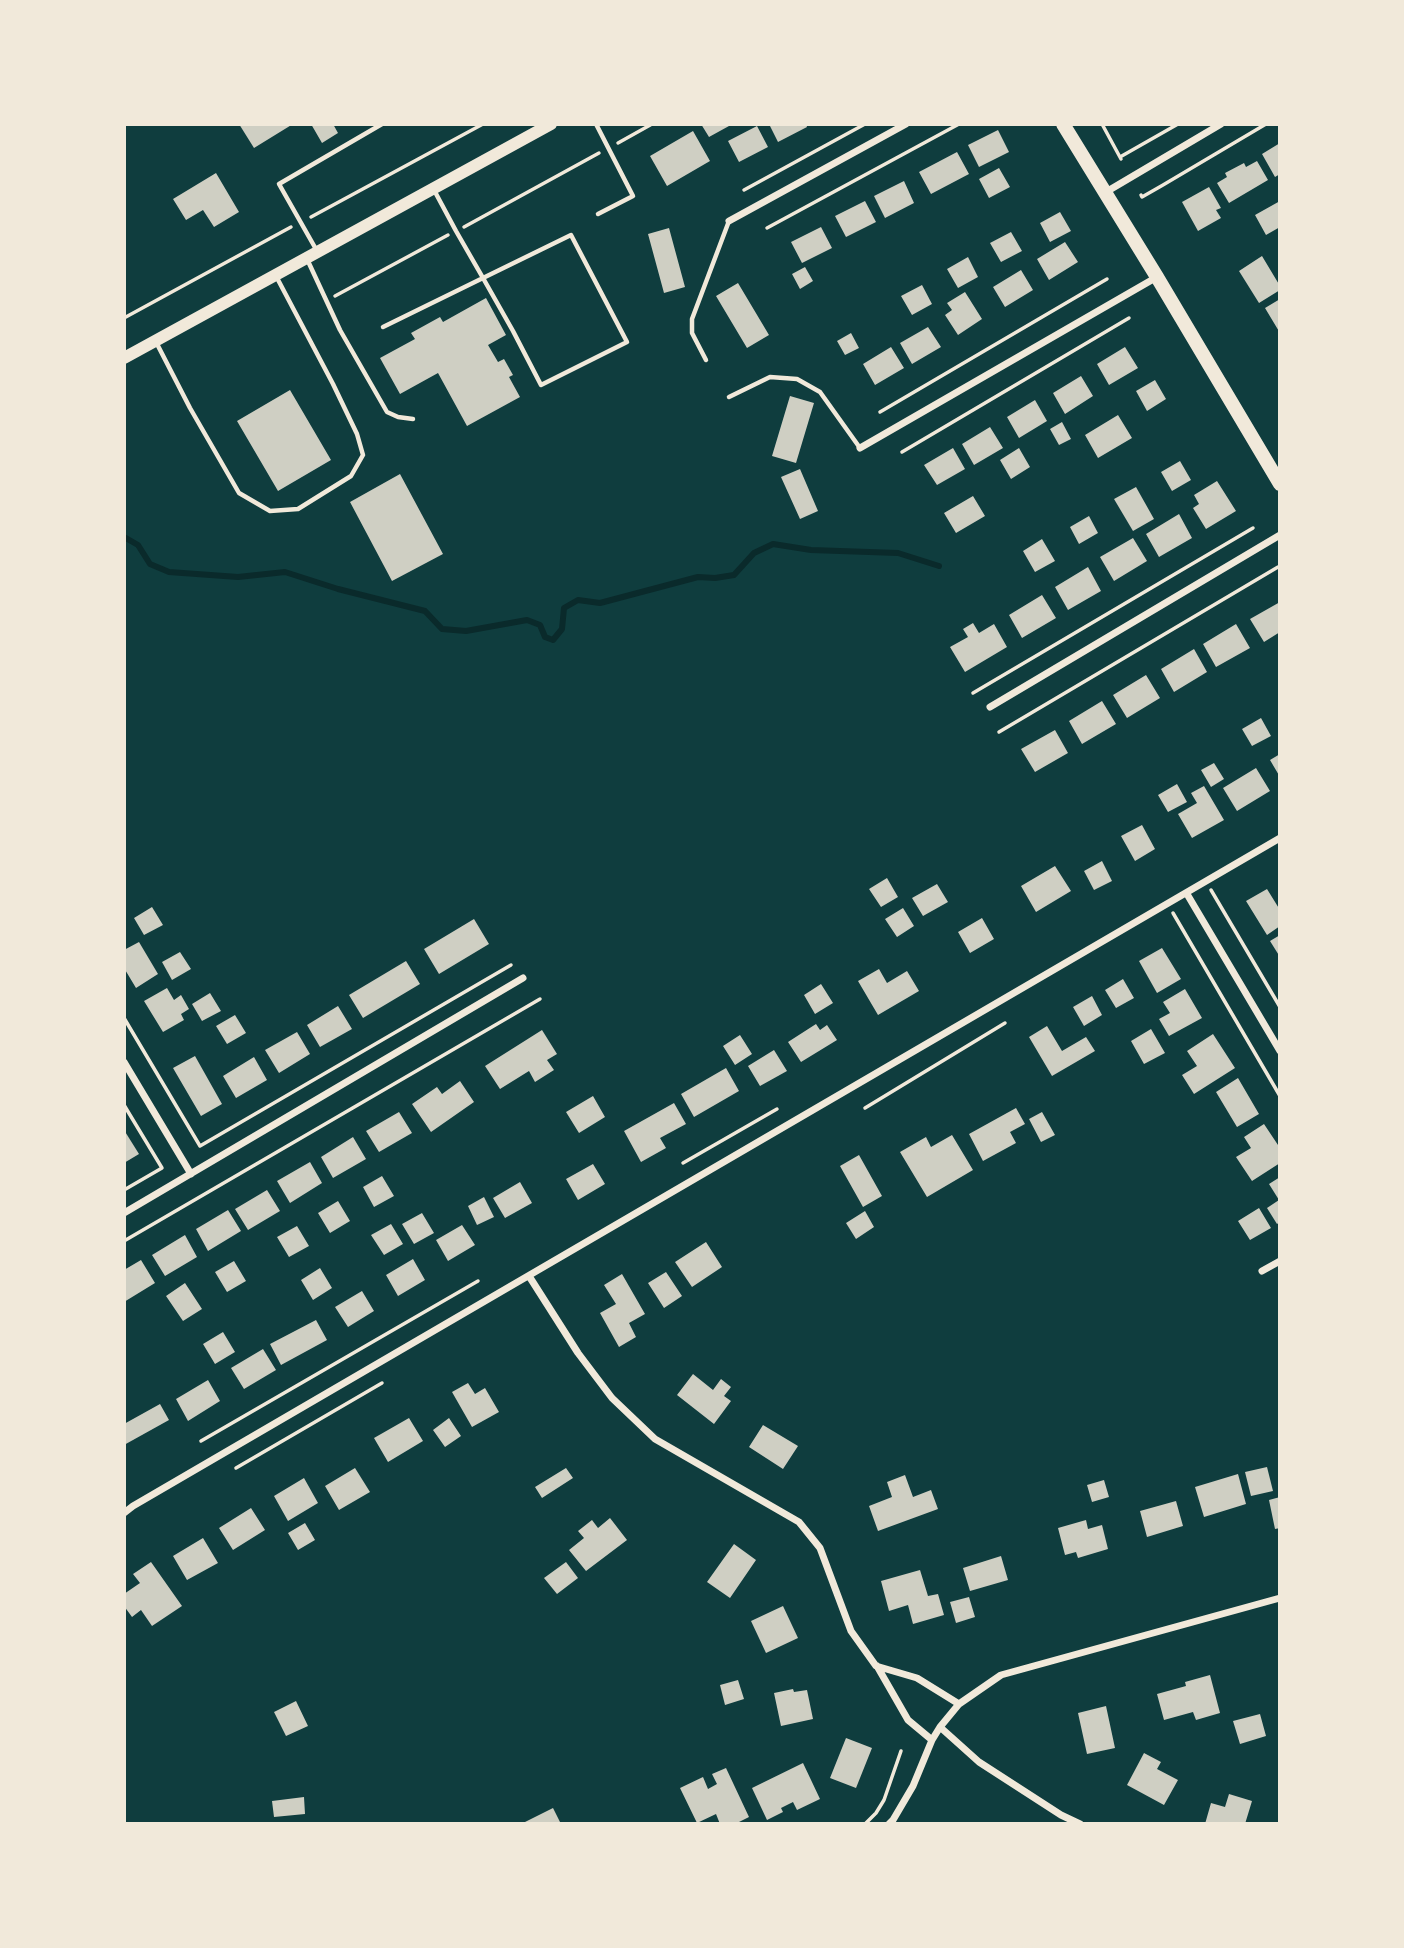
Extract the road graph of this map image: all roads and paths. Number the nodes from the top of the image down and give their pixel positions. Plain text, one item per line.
1 (382, 124) edge
2 (551, 124) edge
3 (596, 124) edge
4 (652, 124) edge
5 (865, 124) edge
6 (906, 124) edge
7 (959, 124) edge
8 (1063, 124) edge
9 (1102, 124) edge
10 (1178, 124) edge
11 (1221, 124) edge
12 (1266, 124) edge
13 (608, 148) junction
14 (433, 189) junction
15 (744, 190) dead end
16 (1105, 192) junction
17 (1141, 195) dead end
18 (598, 214) dead end
19 (729, 221) joint
20 (767, 228) dead end
21 (456, 231) junction
22 (312, 255) junction
23 (276, 275) junction
24 (1157, 277) junction
25 (483, 278) junction
26 (1107, 279) dead end
27 (327, 301) junction
28 (1129, 318) dead end
29 (383, 327) dead end
30 (155, 341) junction
31 (124, 358) edge
32 (706, 360) dead end
33 (729, 397) dead end
34 (880, 412) dead end
35 (414, 419) dead end
36 (860, 448) joint
37 (902, 452) dead end
38 (1280, 484) edge
39 (1254, 528) dead end
40 (1280, 536) edge
41 (1278, 568) edge
42 (973, 693) dead end
43 (990, 707) dead end
44 (999, 732) dead end
45 (1280, 838) edge
46 (1206, 882) junction
47 (1187, 894) junction
48 (1168, 905) junction
49 (511, 965) dead end
50 (523, 978) dead end
51 (540, 999) dead end
52 (1280, 1007) edge
53 (124, 1018) edge
54 (1005, 1023) dead end
55 (1280, 1051) edge
56 (124, 1062) edge
57 (1280, 1096) edge
58 (124, 1105) edge
59 (865, 1108) dead end
60 (777, 1109) dead end
61 (200, 1146) junction
62 (194, 1149) dead end
63 (683, 1163) dead end
64 (191, 1174) junction
65 (124, 1190) edge
66 (124, 1213) edge
67 (124, 1241) edge
68 (1280, 1261) edge
69 (1262, 1271) dead end
70 (529, 1276) junction
71 (478, 1281) dead end
72 (382, 1383) dead end
73 (201, 1441) dead end
74 (236, 1468) dead end
75 (124, 1513) edge
76 (1280, 1598) edge
77 (876, 1666) junction
78 (959, 1703) junction
79 (940, 1727) junction
80 (932, 1740) junction
81 (901, 1751) dead end
82 (865, 1824) edge
83 (889, 1824) edge
84 (1080, 1824) edge

1 - 22 lane
2 - 14 main road
3 - 13 lane
4 - 13 path
5 - 15 path
6 - 19 street
7 - 20 path
8 - 16 main road
9 - 10 path
11 - 16 street
12 - 17 path
13 - 18 lane
13 - 21 path
14 - 21 lane
14 - 22 main road
16 - 24 main road
19 - 32 lane
21 - 25 lane
21 - 27 path
22 - 23 main road
22 - 27 lane
23 - 30 main road
23 - 30 lane
24 - 36 street
24 - 38 main road
25 - 25 lane
25 - 29 lane
26 - 34 path
27 - 35 lane
28 - 37 path
30 - 31 main road
33 - 36 lane
39 - 42 path
40 - 43 street
41 - 44 path
45 - 46 street
46 - 47 street
46 - 52 path
47 - 48 street
47 - 55 street
48 - 57 path
48 - 70 street
49 - 61 path
50 - 64 street
51 - 67 path
53 - 61 path
54 - 59 path
56 - 64 street
58 - 65 path
60 - 63 path
61 - 62 path
64 - 66 street
68 - 69 street
70 - 75 street
70 - 77 street
71 - 73 path
72 - 74 path
76 - 78 street
77 - 78 street
77 - 80 street
78 - 79 street
79 - 80 street
79 - 84 street
80 - 83 street
81 - 82 path

